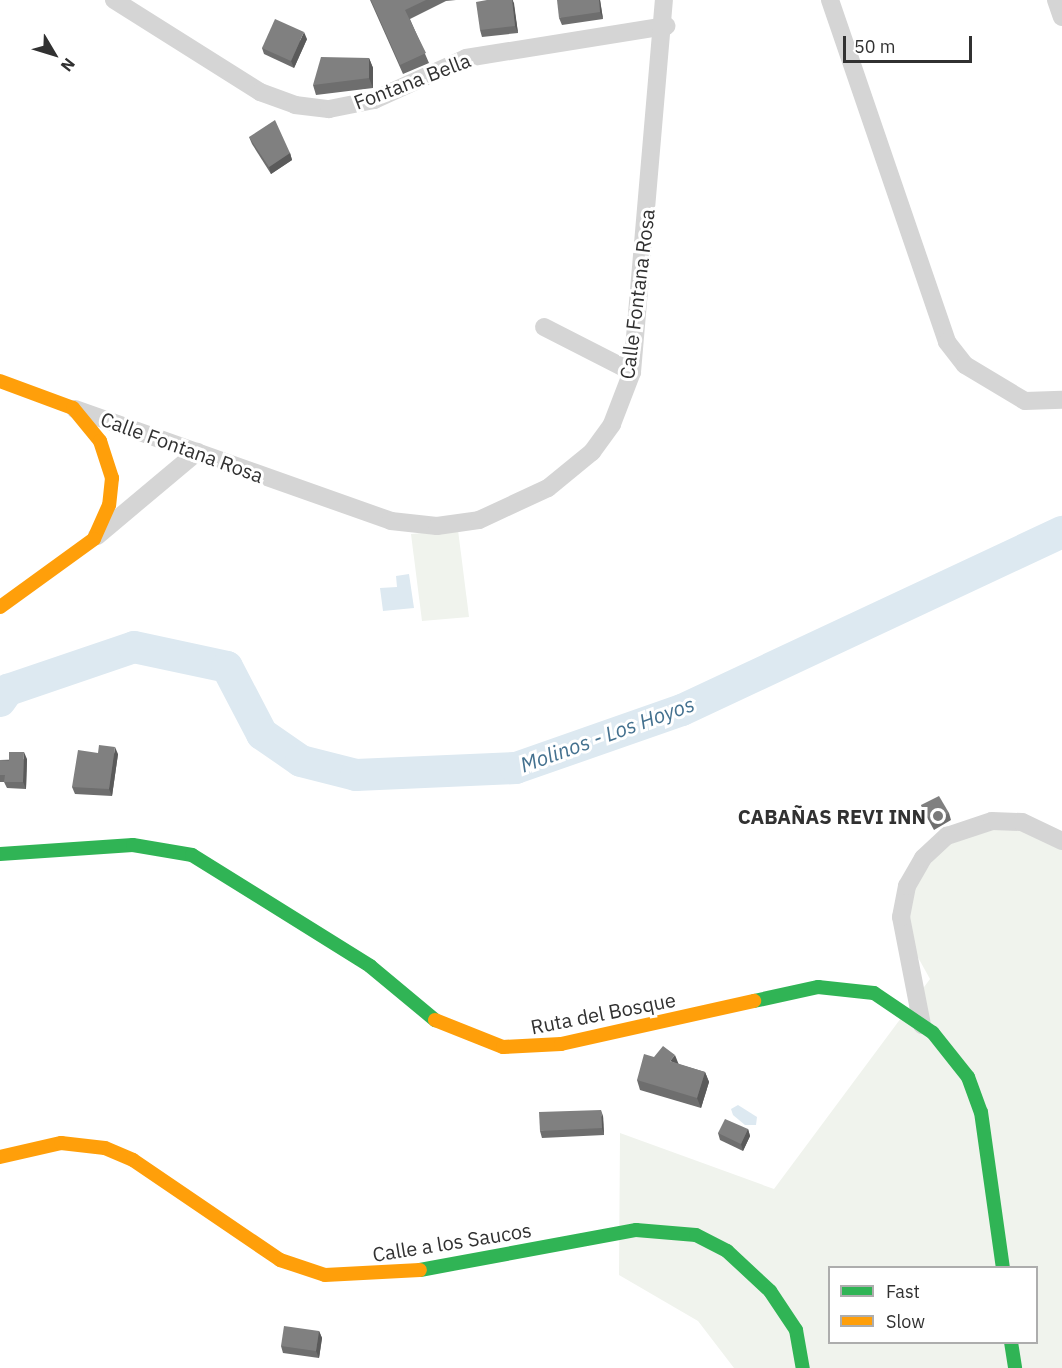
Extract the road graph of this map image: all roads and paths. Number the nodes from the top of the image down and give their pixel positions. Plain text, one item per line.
1 (114, 0) edge
2 (664, 0) edge
3 (830, 0) edge
4 (1056, 0) edge
5 (1062, 17) edge
6 (666, 26) junction
7 (544, 327) dead end
8 (632, 372) junction
9 (0, 381) edge
10 (1062, 400) edge
11 (73, 408) junction
12 (197, 452) junction
13 (94, 539) junction
14 (0, 607) edge
15 (1062, 841) edge
16 (0, 854) edge
17 (922, 1025) junction
18 (0, 1157) edge
19 (1003, 1266) edge
20 (1011, 1344) edge
21 (803, 1368) edge
22 (1015, 1368) edge

1 - 6 street, Fontana Bella
2 - 6 street, Calle Fontana Rosa
3 - 10 street
4 - 5 street
6 - 8 street, Calle Fontana Rosa
7 - 8 street
8 - 12 street, Calle Fontana Rosa
9 - 11 street
11 - 12 street, Calle Fontana Rosa
11 - 13 street
12 - 13 street
13 - 14 street
15 - 17 street
16 - 17 street, Ruta del Bosque
17 - 19 street, Ruta del Bosque
18 - 21 street, Calle a los Saucos
20 - 22 street

